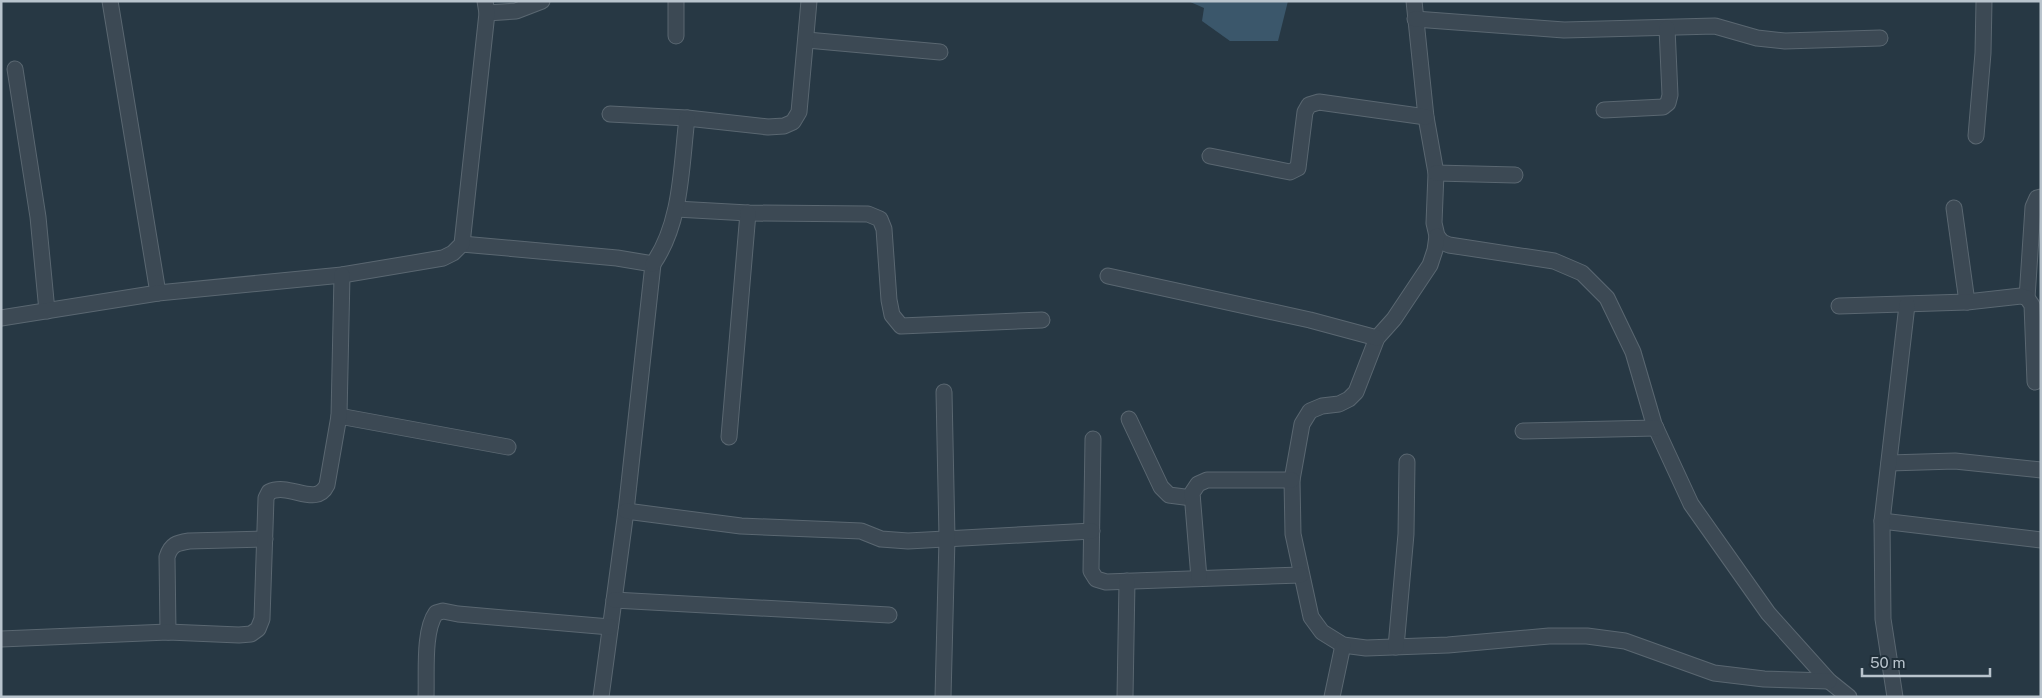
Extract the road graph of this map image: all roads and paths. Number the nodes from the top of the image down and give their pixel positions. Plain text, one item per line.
1 (110, 1) edge
2 (542, 1) edge
3 (676, 1) edge
4 (809, 1) edge
5 (1414, 1) edge
6 (1984, 1) edge
7 (486, 7) edge
8 (1414, 19) junction
9 (1667, 28) junction
10 (676, 36) dead end
11 (1880, 38) dead end
12 (807, 40) junction
13 (940, 52) dead end
14 (14, 69) dead end
15 (1604, 110) dead end
16 (610, 114) dead end
17 (1426, 117) junction
18 (687, 118) junction
19 (1976, 136) dead end
20 (1210, 156) dead end
21 (1436, 173) junction
22 (1515, 176) dead end
23 (2041, 197) edge
24 (1954, 208) dead end
25 (676, 209) junction
26 (748, 213) junction
27 (1436, 236) junction
28 (462, 244) junction
29 (653, 264) junction
30 (342, 276) junction
31 (1108, 276) dead end
32 (158, 293) junction
33 (2027, 298) junction
34 (1967, 302) junction
35 (1907, 305) junction
36 (1839, 306) dead end
37 (47, 310) junction
38 (1, 318) edge
39 (1042, 320) dead end
40 (1377, 338) junction
41 (2035, 382) dead end
42 (944, 392) dead end
43 (339, 416) junction
44 (1129, 419) dead end
45 (1656, 428) junction
46 (1523, 431) dead end
47 (729, 436) dead end
48 (1093, 438) dead end
49 (508, 447) dead end
50 (1407, 462) dead end
51 (1889, 463) junction
52 (2041, 470) edge
53 (1292, 480) junction
54 (1192, 498) junction
55 (626, 510) junction
56 (1882, 521) junction
57 (1092, 531) junction
58 (947, 538) junction
59 (265, 539) junction
60 (2041, 540) edge
61 (1301, 575) junction
62 (1199, 578) junction
63 (1127, 581) junction
64 (614, 600) junction
65 (889, 615) dead end
66 (610, 627) junction
67 (168, 632) junction
68 (1, 639) edge
69 (1342, 645) junction
70 (1396, 647) junction
71 (1829, 681) junction
72 (426, 697) edge
73 (601, 697) edge
74 (943, 697) edge
75 (1125, 697) edge
76 (1332, 697) edge
77 (1849, 697) edge
78 (1895, 697) edge

1 - 32 street
2 - 7 street
3 - 10 street
4 - 12 street
5 - 8 street
6 - 19 street
7 - 28 street
8 - 9 street
8 - 17 street
9 - 11 street
9 - 15 street
12 - 13 street
12 - 18 street
14 - 37 street
16 - 18 street
17 - 20 street
17 - 21 street
18 - 25 street
21 - 22 street
21 - 27 street
23 - 33 street
24 - 34 street
25 - 26 street
25 - 29 street
26 - 39 street
26 - 47 street
27 - 40 street
27 - 45 street
28 - 29 street
28 - 30 street
29 - 55 street
30 - 32 street
30 - 43 street
31 - 40 street
32 - 37 street
33 - 34 street
33 - 41 street
34 - 35 street
35 - 36 street
35 - 51 street
37 - 38 street
40 - 53 street
42 - 58 street
43 - 49 street
43 - 59 street
44 - 54 street
45 - 46 street
45 - 71 street
48 - 57 street
50 - 70 street
51 - 52 street
51 - 56 street
53 - 54 street
53 - 61 street
54 - 62 street
55 - 58 street
55 - 64 street
56 - 60 street
56 - 78 street
57 - 58 street
57 - 63 street
58 - 74 street
59 - 67 street
59 - 67 street
61 - 62 street
61 - 69 street
62 - 63 street
63 - 75 street
64 - 65 street
64 - 66 street
66 - 72 street
66 - 73 street
67 - 68 street
69 - 70 street
69 - 76 street
70 - 71 street
71 - 77 street

